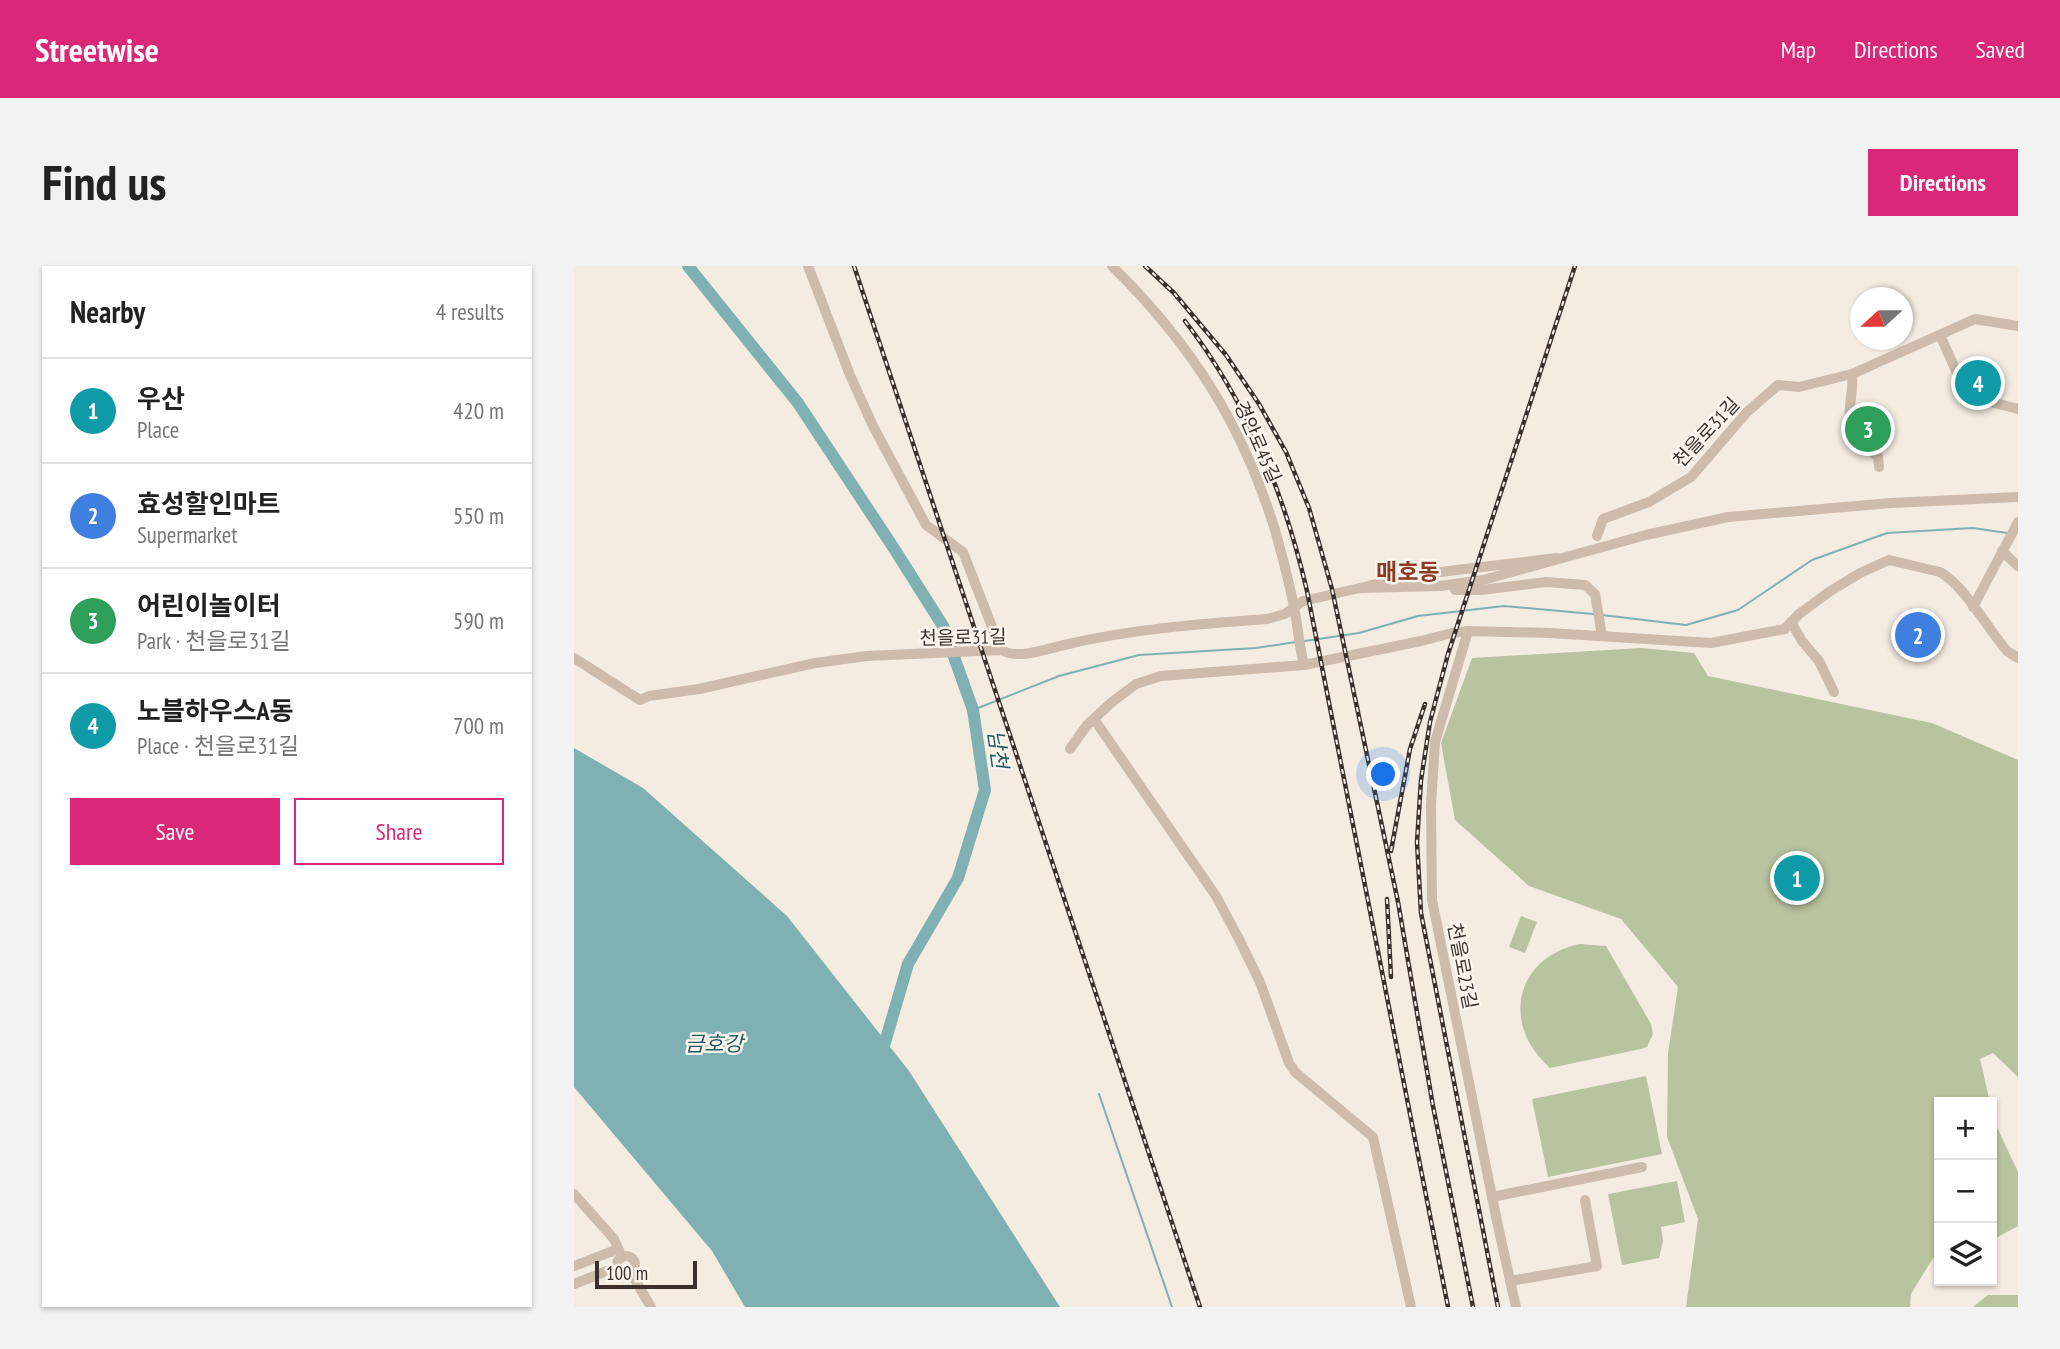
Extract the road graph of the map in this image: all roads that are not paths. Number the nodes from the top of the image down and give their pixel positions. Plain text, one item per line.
1 (808, 266) edge
2 (1112, 266) edge
3 (2018, 326) edge
4 (1940, 335) junction
5 (1852, 374) junction
6 (2018, 409) edge
7 (1879, 467) dead end
8 (2018, 497) edge
9 (2018, 522) edge
10 (1597, 536) dead end
11 (2001, 551) junction
12 (1557, 558) junction
13 (2018, 566) edge
14 (1360, 588) junction
15 (1455, 590) dead end
16 (1973, 607) junction
17 (1295, 612) junction
18 (1791, 622) junction
19 (1468, 631) junction
20 (1602, 632) junction
21 (1001, 650) junction
22 (574, 658) edge
23 (2018, 658) edge
24 (1303, 661) junction
25 (1834, 692) dead end
26 (1094, 719) junction
27 (1070, 749) dead end
28 (1642, 1167) dead end
29 (574, 1194) edge
30 (1492, 1197) junction
31 (1585, 1200) dead end
32 (574, 1258) edge
33 (619, 1258) junction
34 (590, 1260) junction
35 (574, 1266) edge
36 (631, 1273) junction
37 (1510, 1281) junction
38 (574, 1284) edge
39 (651, 1307) edge
40 (1411, 1307) edge
41 (1516, 1307) edge

1 - 21 street
2 - 17 street, 경안로45길
3 - 4 street, 천을로31길
4 - 5 street, 천을로31길
4 - 6 street
5 - 7 street
5 - 10 street, 천을로31길
8 - 12 street
9 - 11 street
11 - 13 street
11 - 16 street
12 - 14 street
12 - 14 street
14 - 17 street, 천을로31길
15 - 20 street
16 - 18 street
16 - 23 street
17 - 21 street, 천을로31길
17 - 24 street, 경안로45길
18 - 20 street
18 - 25 street
19 - 20 street
19 - 24 street
19 - 30 street, 천을로23길
21 - 22 street, 천을로31길
24 - 26 street
26 - 27 street
26 - 40 street
28 - 30 street
29 - 33 street
30 - 37 street, 천을로23길
31 - 37 street
32 - 34 street
33 - 34 street
33 - 36 street
33 - 36 street
33 - 38 street
34 - 35 street
36 - 39 street
37 - 41 street, 천을로23길

